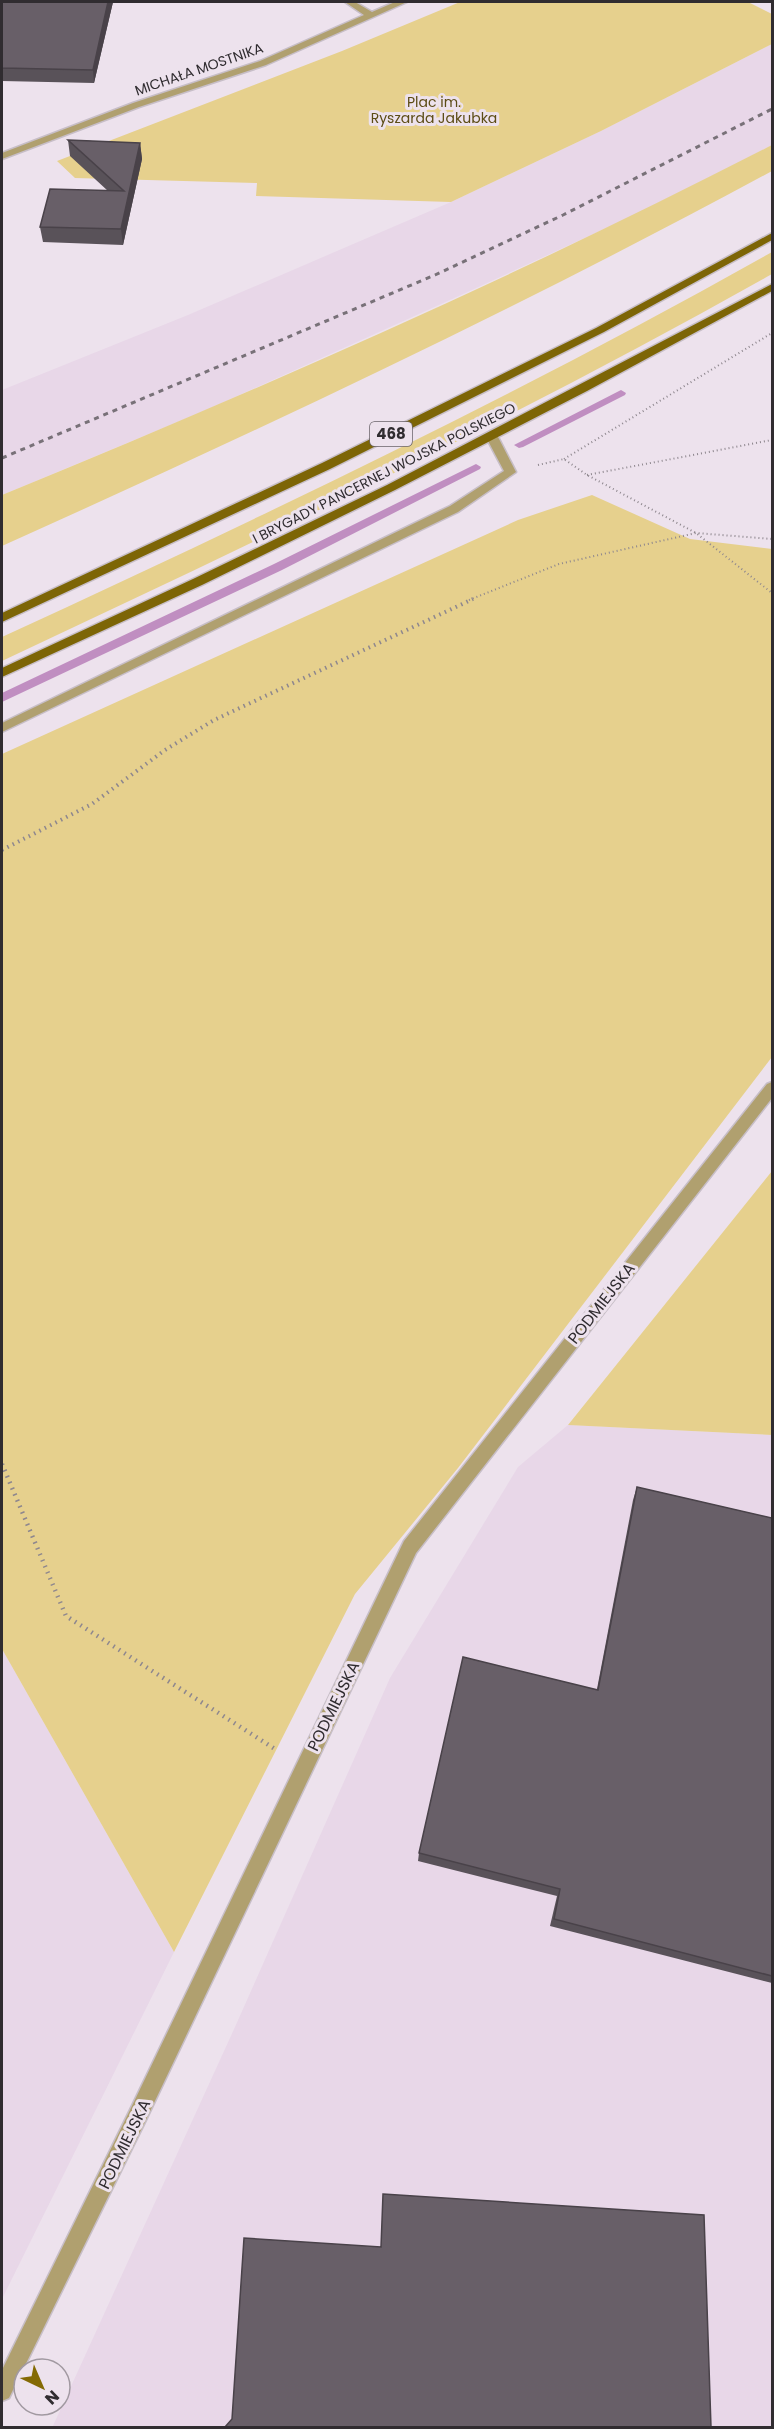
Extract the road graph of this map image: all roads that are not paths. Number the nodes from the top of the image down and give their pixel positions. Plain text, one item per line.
1 (350, 2) edge
2 (402, 2) edge
3 (370, 15) junction
4 (2, 156) edge
5 (772, 236) edge
6 (772, 286) edge
7 (492, 437) junction
8 (2, 618) edge
9 (2, 673) edge
10 (2, 728) edge
11 (772, 1088) edge
12 (2, 2391) edge

1 - 3 street
2 - 3 street, MICHAŁA MOSTNIKA
3 - 4 street, MICHAŁA MOSTNIKA
5 - 8 main road, I BRYGADY PANCERNEJ WOJSKA POLSKIEGO / 468
6 - 7 main road, I BRYGADY PANCERNEJ WOJSKA POLSKIEGO
7 - 9 main road, I BRYGADY PANCERNEJ WOJSKA POLSKIEGO
7 - 10 street
11 - 12 street, PODMIEJSKA

